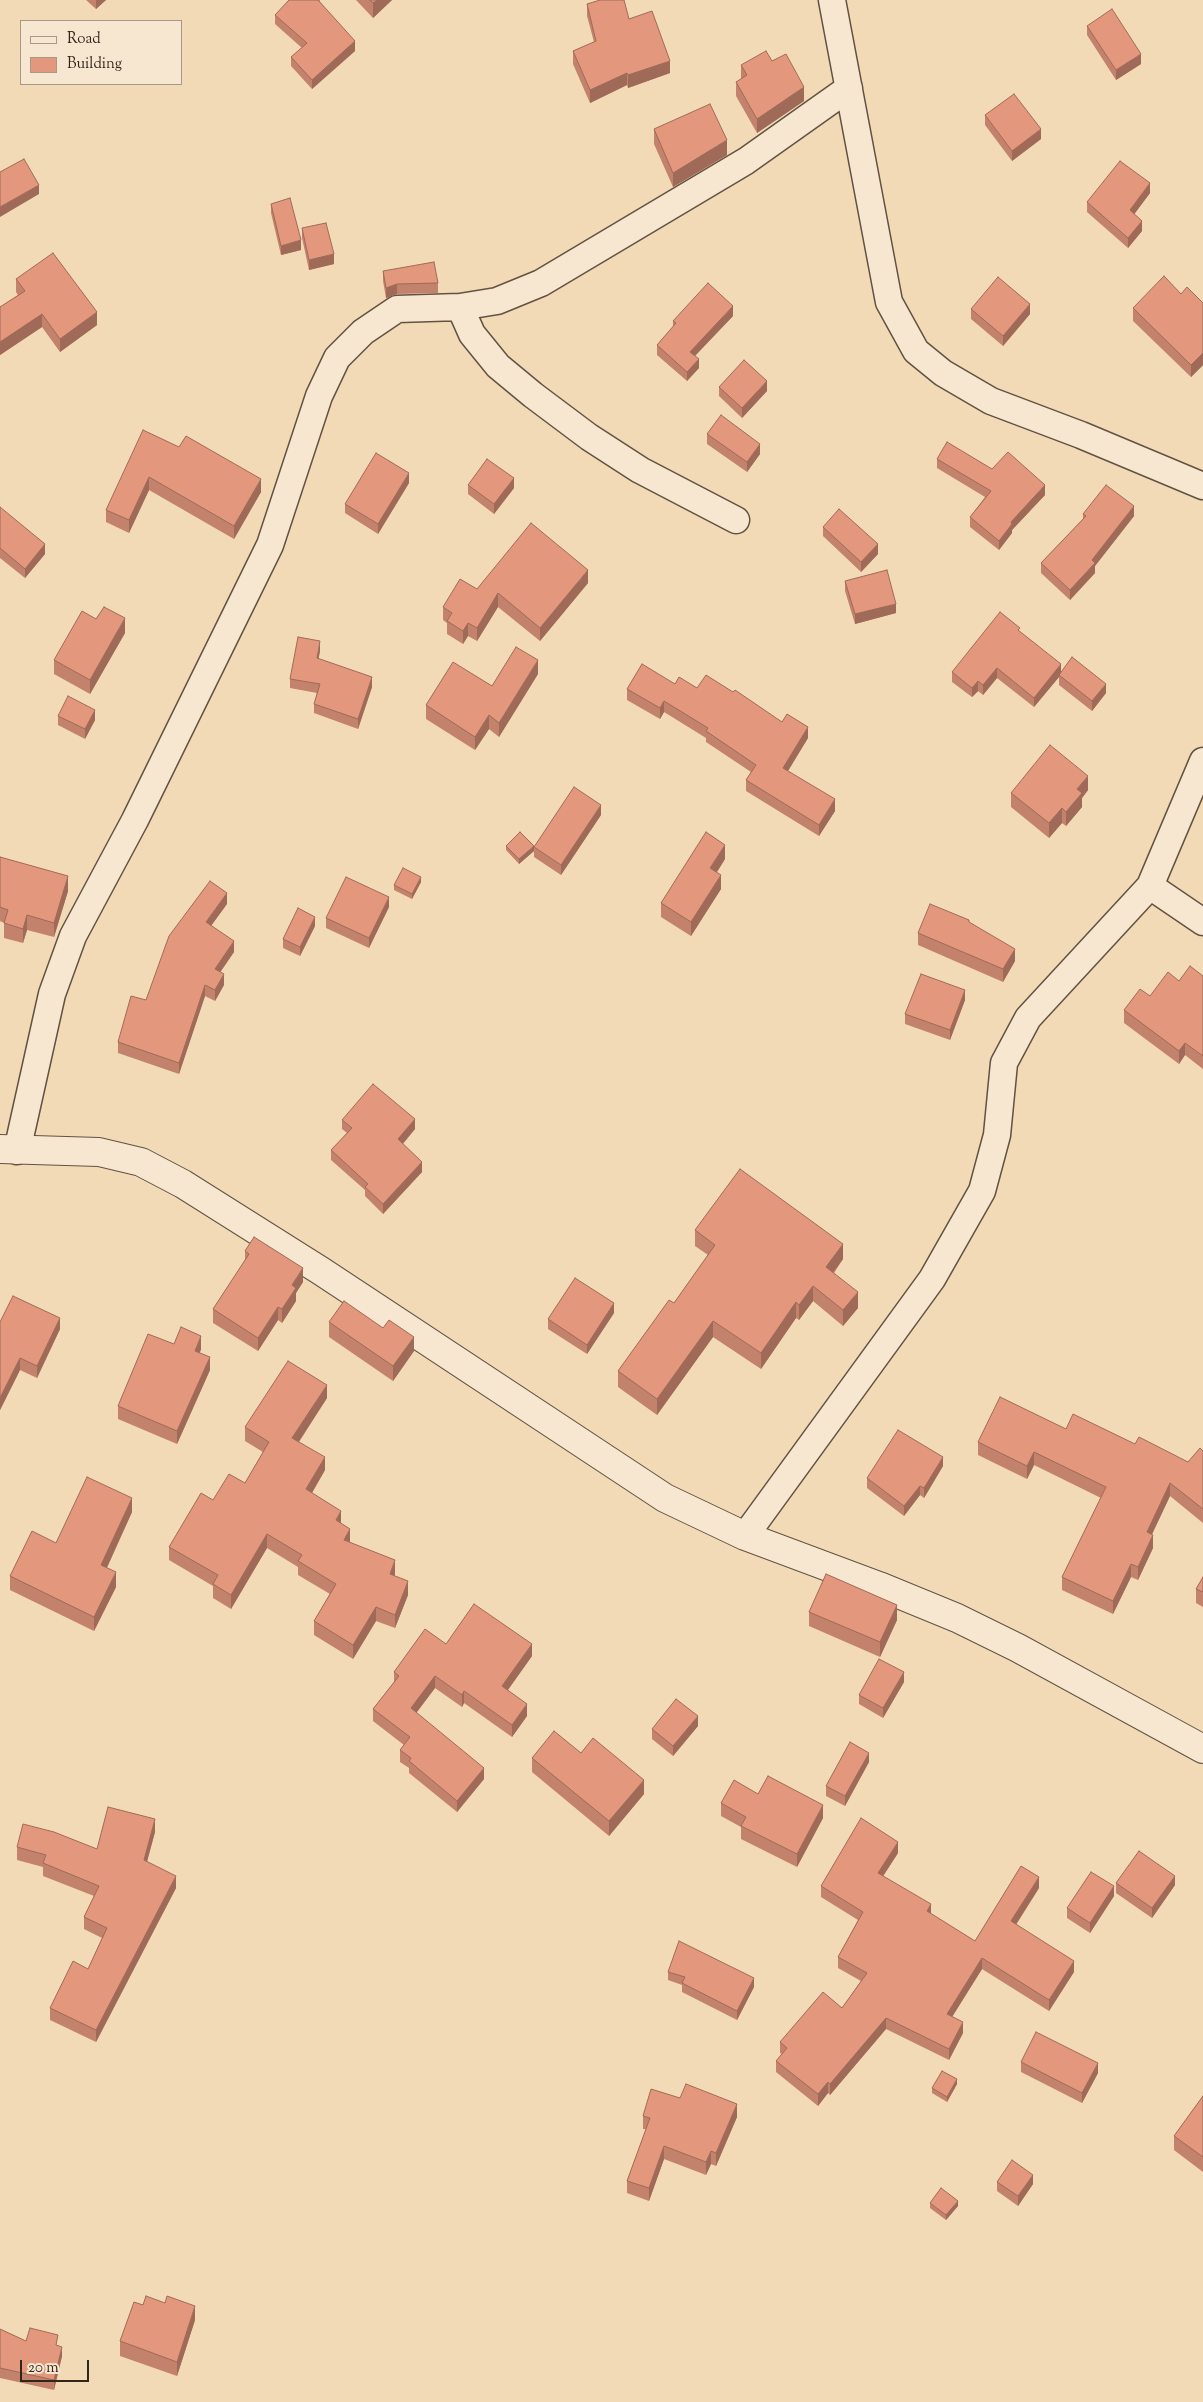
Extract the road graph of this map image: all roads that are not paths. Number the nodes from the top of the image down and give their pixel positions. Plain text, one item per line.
1 (832, 0) edge
2 (849, 88) junction
3 (460, 308) junction
4 (1203, 486) edge
5 (736, 520) dead end
6 (1203, 762) edge
7 (1150, 886) junction
8 (1203, 922) edge
9 (8, 1150) edge
10 (745, 1536) junction
11 (1203, 1749) edge

1 - 2 street
2 - 3 street
2 - 4 street
3 - 5 street
3 - 9 street
6 - 7 street
7 - 8 street
7 - 10 street
9 - 10 street
10 - 11 street

